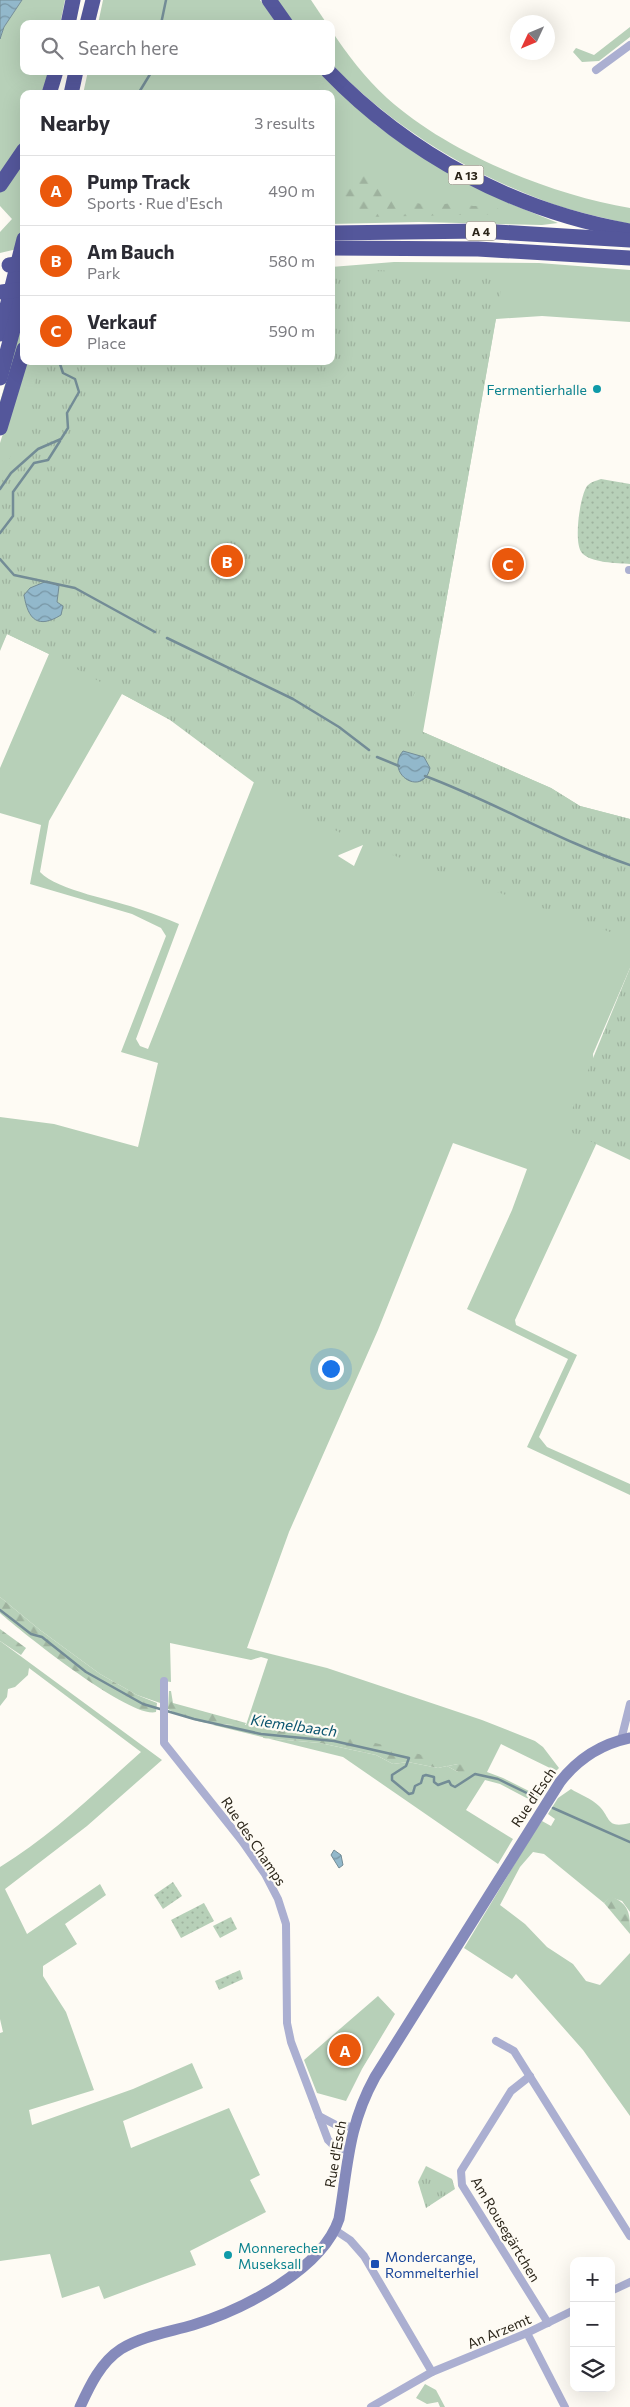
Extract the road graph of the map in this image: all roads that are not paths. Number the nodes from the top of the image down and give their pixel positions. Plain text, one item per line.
1 (75, 0) edge
2 (92, 0) edge
3 (269, 0) edge
4 (69, 20) edge
5 (72, 20) edge
6 (88, 20) edge
7 (283, 20) edge
8 (630, 45) edge
9 (596, 70) dead end
10 (55, 75) edge
11 (61, 75) edge
12 (75, 75) edge
13 (332, 75) edge
14 (50, 90) edge
15 (58, 90) edge
16 (72, 90) edge
17 (20, 156) edge
18 (0, 185) edge
19 (630, 231) edge
20 (335, 232) edge
21 (630, 240) edge
22 (335, 248) edge
23 (409, 248) junction
24 (20, 255) edge
25 (335, 256) edge
26 (630, 258) edge
27 (6, 278) edge
28 (20, 278) edge
29 (20, 287) edge
30 (20, 305) edge
31 (0, 334) edge
32 (20, 362) edge
33 (0, 378) edge
34 (0, 428) edge
35 (164, 1681) dead end
36 (630, 1704) edge
37 (625, 1739) edge
38 (496, 2041) dead end
39 (530, 2076) junction
40 (317, 2114) junction
41 (353, 2127) junction
42 (348, 2151) junction
43 (335, 2230) junction
44 (630, 2236) edge
45 (630, 2282) edge
46 (615, 2290) edge
47 (570, 2312) edge
48 (548, 2323) junction
49 (527, 2333) junction
50 (432, 2372) junction
51 (80, 2407) edge
52 (371, 2407) edge
53 (565, 2407) edge

1 - 4 highway
1 - 5 highway
2 - 6 highway
3 - 7 highway
8 - 9 street
10 - 14 highway
11 - 15 highway
12 - 16 highway
13 - 19 highway, A 13
17 - 18 highway
20 - 21 highway, A 4
22 - 23 highway, A 4
23 - 25 highway, A 4
23 - 26 highway, A 4
24 - 31 highway
27 - 28 highway
27 - 29 highway, bridge
30 - 33 highway
32 - 34 highway
35 - 40 street, Rue des Champs
36 - 37 street
37 - 41 main road, Rue d'Esch
38 - 39 street
39 - 44 street
39 - 48 street, Am Rousegärtchen
40 - 41 street
40 - 42 street, Rue des Champs
41 - 42 main road, Rue d'Esch
42 - 43 main road, Rue d'Esch
43 - 50 street
43 - 51 main road, Rue d'Esch
45 - 46 street
47 - 48 street, An Arzemt
48 - 49 street, An Arzemt
49 - 50 street, An Arzemt
49 - 53 street
50 - 52 street, An Arzemt

